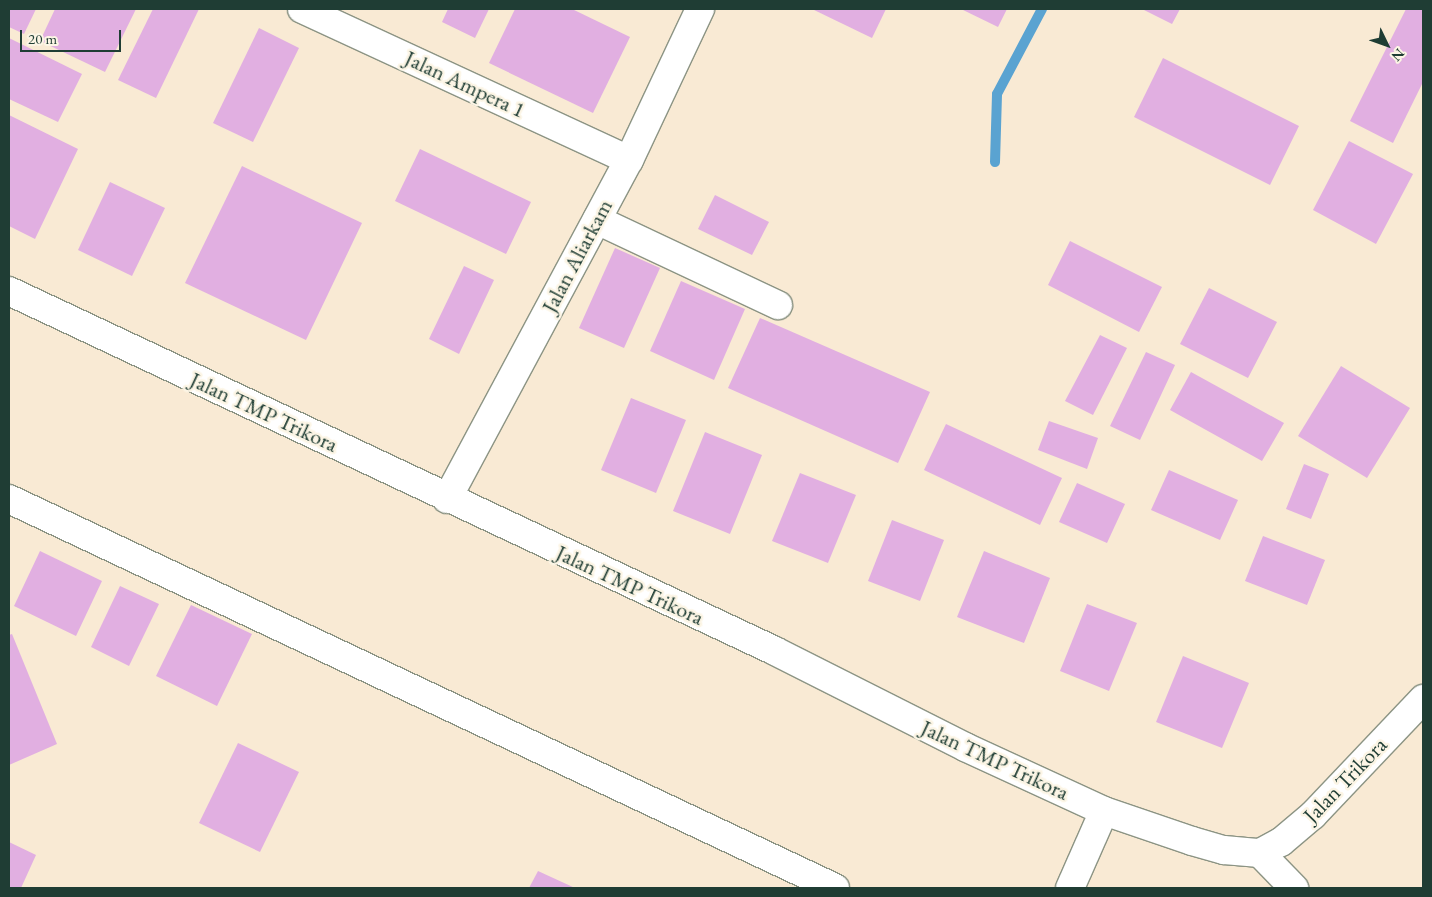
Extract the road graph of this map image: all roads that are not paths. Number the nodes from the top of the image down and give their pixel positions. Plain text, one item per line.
1 (302, 9) edge
2 (700, 9) edge
3 (629, 160) junction
4 (597, 220) junction
5 (9, 291) edge
6 (778, 304) dead end
7 (9, 499) edge
8 (447, 499) junction
9 (1423, 699) edge
10 (1104, 811) junction
11 (1260, 853) junction
12 (835, 888) edge
13 (1070, 888) edge
14 (1294, 888) edge

1 - 3 main road, Jalan Ampera 1
2 - 3 main road, Jalan Aliarkam
3 - 4 main road, Jalan Aliarkam
4 - 6 main road
4 - 8 main road, Jalan Aliarkam
5 - 8 main road, Jalan TMP Trikora
7 - 12 main road
8 - 10 main road, Jalan TMP Trikora
9 - 11 main road, Jalan Trikora
10 - 11 main road, Jalan TMP Trikora
10 - 13 main road
11 - 14 main road

